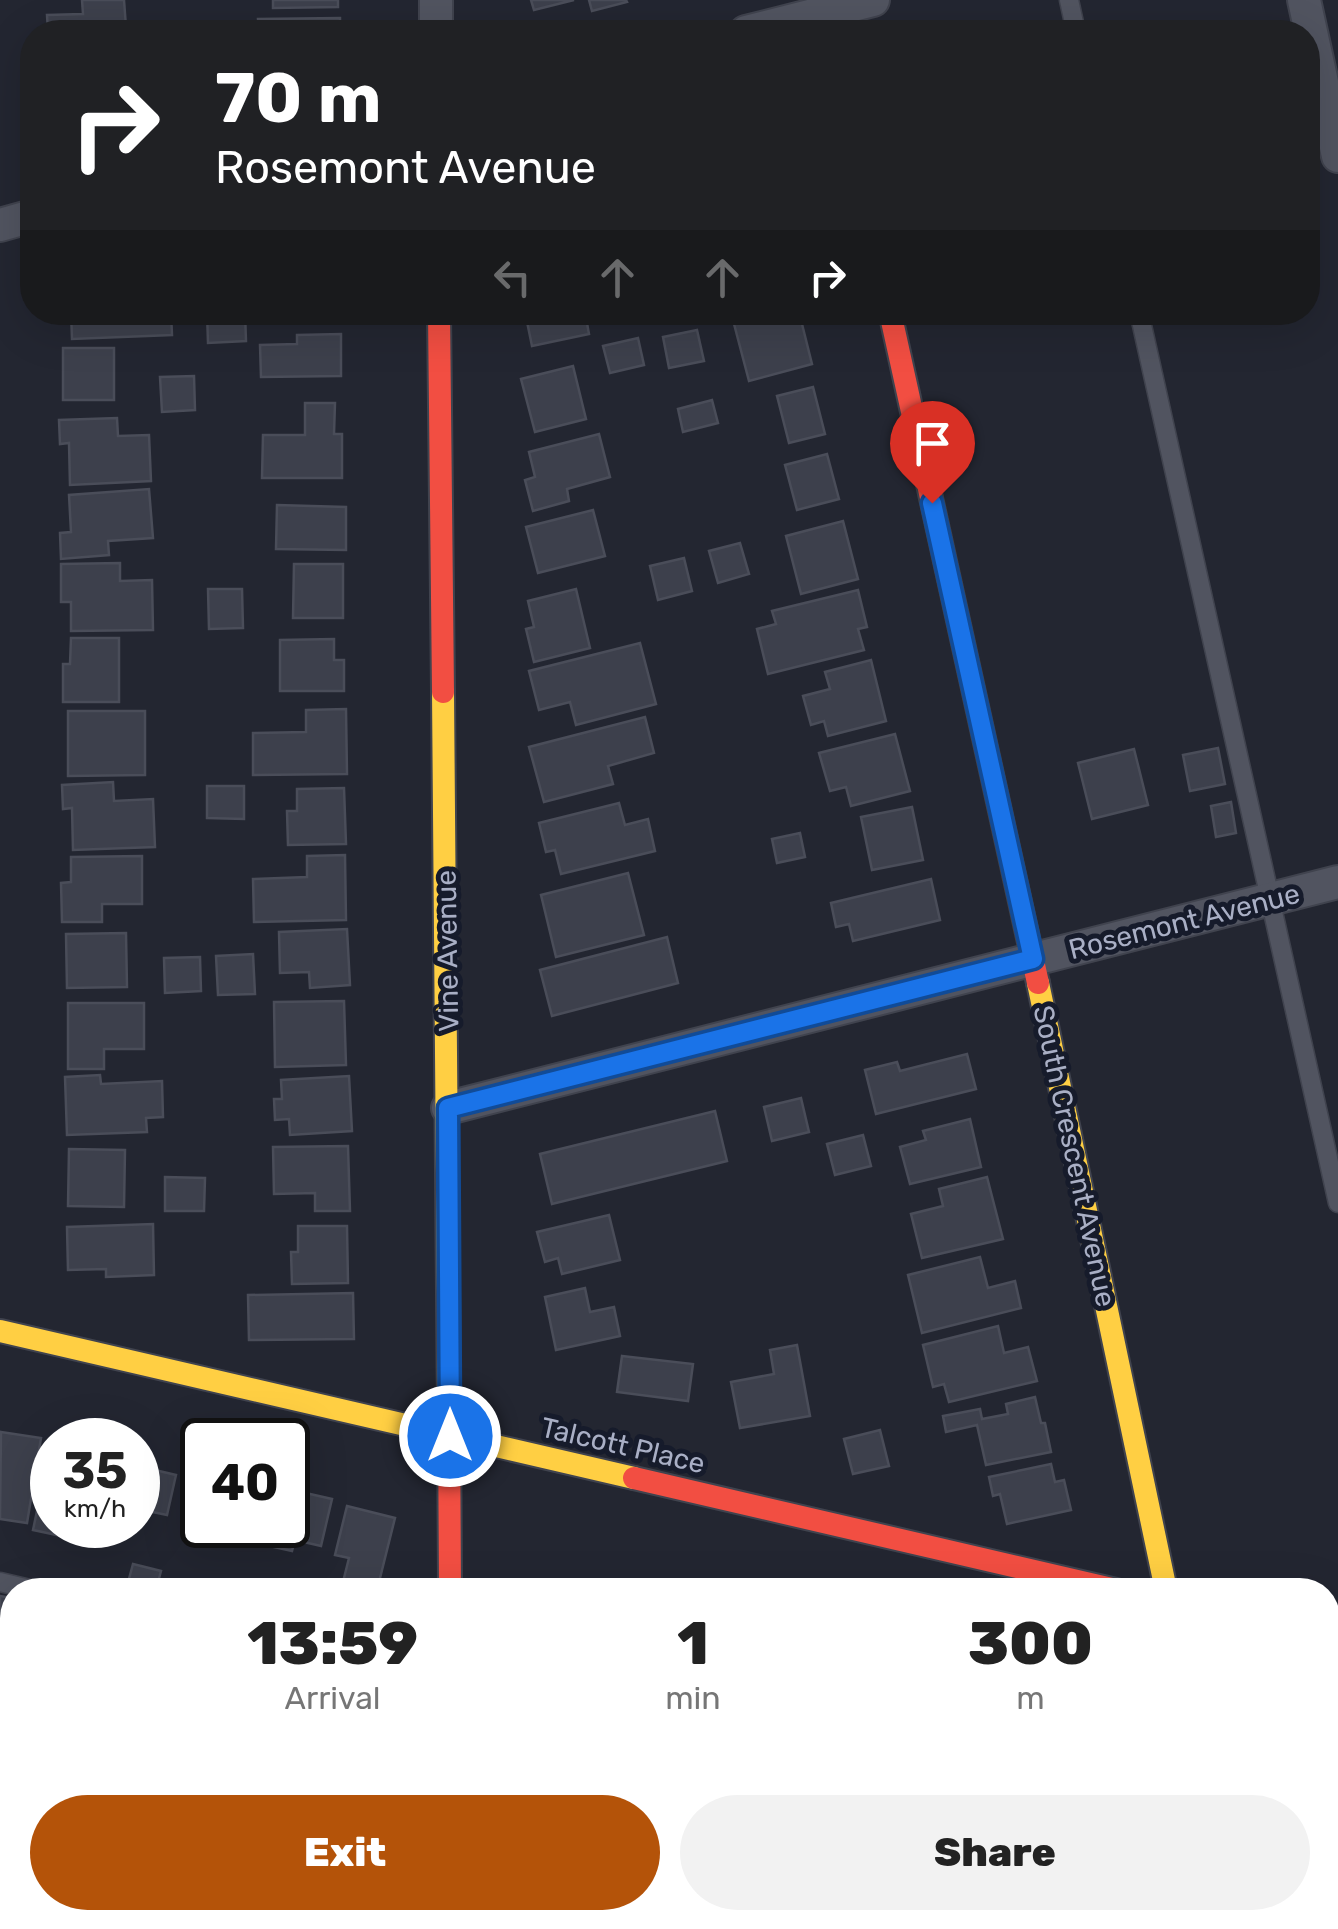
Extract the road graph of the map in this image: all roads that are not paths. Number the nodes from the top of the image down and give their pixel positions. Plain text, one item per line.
1 (873, 0) edge
2 (830, 20) edge
3 (1320, 73) edge
4 (1338, 156) edge
5 (439, 325) edge
6 (893, 325) edge
7 (1143, 325) edge
8 (1338, 882) edge
9 (1272, 899) junction
10 (1033, 959) junction
11 (448, 1108) junction
12 (1338, 1203) edge
13 (0, 1331) edge
14 (450, 1436) junction
15 (450, 1578) edge
16 (1064, 1578) edge
17 (1163, 1578) edge

1 - 2 street
3 - 4 street
5 - 11 street, Vine Avenue
6 - 10 street, South Crescent Avenue
7 - 9 lane
8 - 9 street, Rosemont Avenue
9 - 10 street, Rosemont Avenue
9 - 12 lane
10 - 11 street, Rosemont Avenue
10 - 17 street, South Crescent Avenue
11 - 14 street, Vine Avenue
13 - 14 street, Talcott Place
14 - 15 street, Vine Avenue
14 - 16 street, Talcott Place

